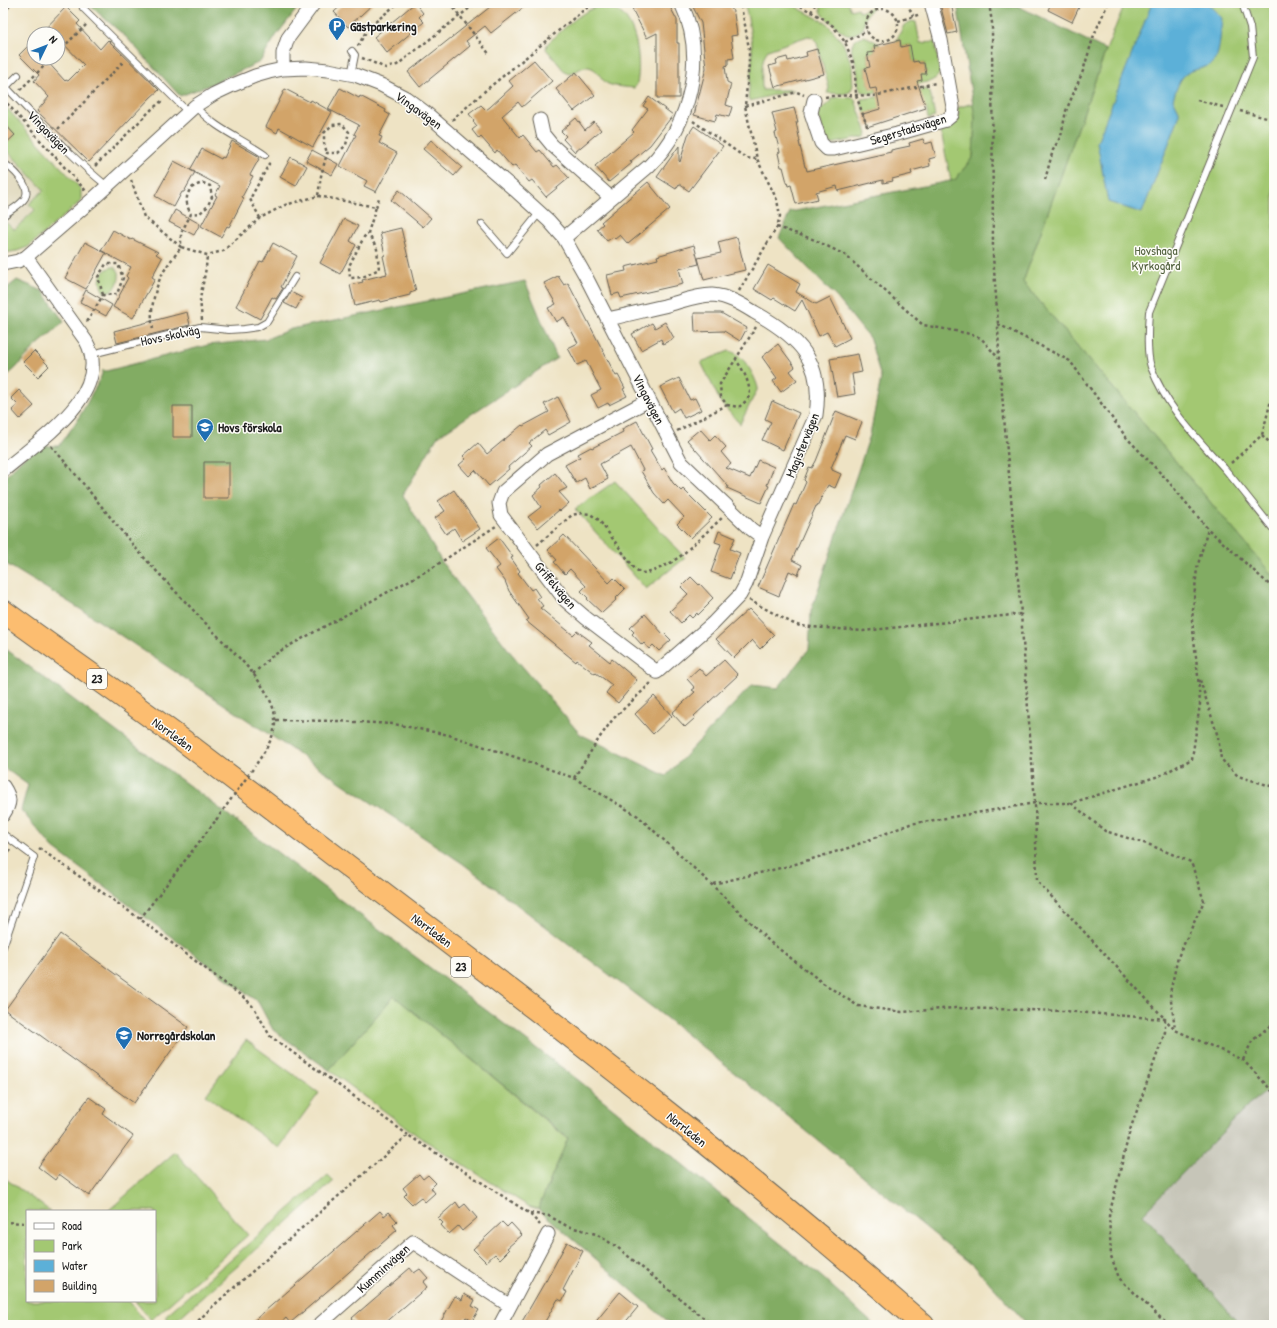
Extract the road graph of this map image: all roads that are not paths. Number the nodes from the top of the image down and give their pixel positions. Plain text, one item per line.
1 (314, 3) edge
2 (681, 3) edge
3 (1242, 3) edge
4 (932, 7) edge
5 (83, 8) dead end
6 (353, 53) road end
7 (283, 69) junction
8 (18, 75) dead end
9 (351, 75) junction
10 (814, 100) road end
11 (192, 109) junction
12 (540, 120) dead end
13 (265, 155) road end
14 (3, 163) edge
15 (107, 186) junction
16 (611, 198) junction
17 (540, 212) junction
18 (3, 216) edge
19 (482, 224) dead end
20 (564, 238) junction
21 (26, 257) junction
22 (3, 264) edge
23 (295, 277) dead end
24 (608, 319) junction
25 (92, 354) junction
26 (648, 400) junction
27 (3, 471) edge
28 (1274, 530) edge
29 (762, 537) junction
30 (3, 611) edge
31 (3, 626) edge
32 (3, 786) edge
33 (3, 815) edge
34 (3, 834) edge
35 (3, 947) edge
36 (548, 1234) road end
37 (510, 1306) junction
38 (319, 1325) edge
39 (500, 1325) edge
40 (904, 1325) edge
41 (923, 1325) edge

1 - 7 street
2 - 16 street
3 - 28 lane
4 - 10 street, Segerstadsvägen
5 - 11 lane
6 - 9 lane
7 - 9 street, Vingavägen
7 - 11 street, Vingavägen
8 - 15 lane, Vingavägen
9 - 17 street, Vingavägen
11 - 13 lane
11 - 15 street, Vingavägen
12 - 16 street
14 - 18 lane
15 - 21 street, Vingavägen
16 - 20 street
17 - 19 lane
17 - 20 street, Vingavägen
20 - 24 street, Vingavägen
21 - 22 street, Vingavägen
21 - 25 street
23 - 25 lane, Hovs skolväg
24 - 26 street, Vingavägen
24 - 29 street, Magistervägen
25 - 27 street
26 - 29 street, Vingavägen
26 - 29 street, Griffelvägen
30 - 41 highway, Norrleden / 23
31 - 40 highway, Norrleden / 23
32 - 33 street
34 - 35 lane
36 - 37 street
37 - 38 street, Kumminvägen
37 - 39 street

